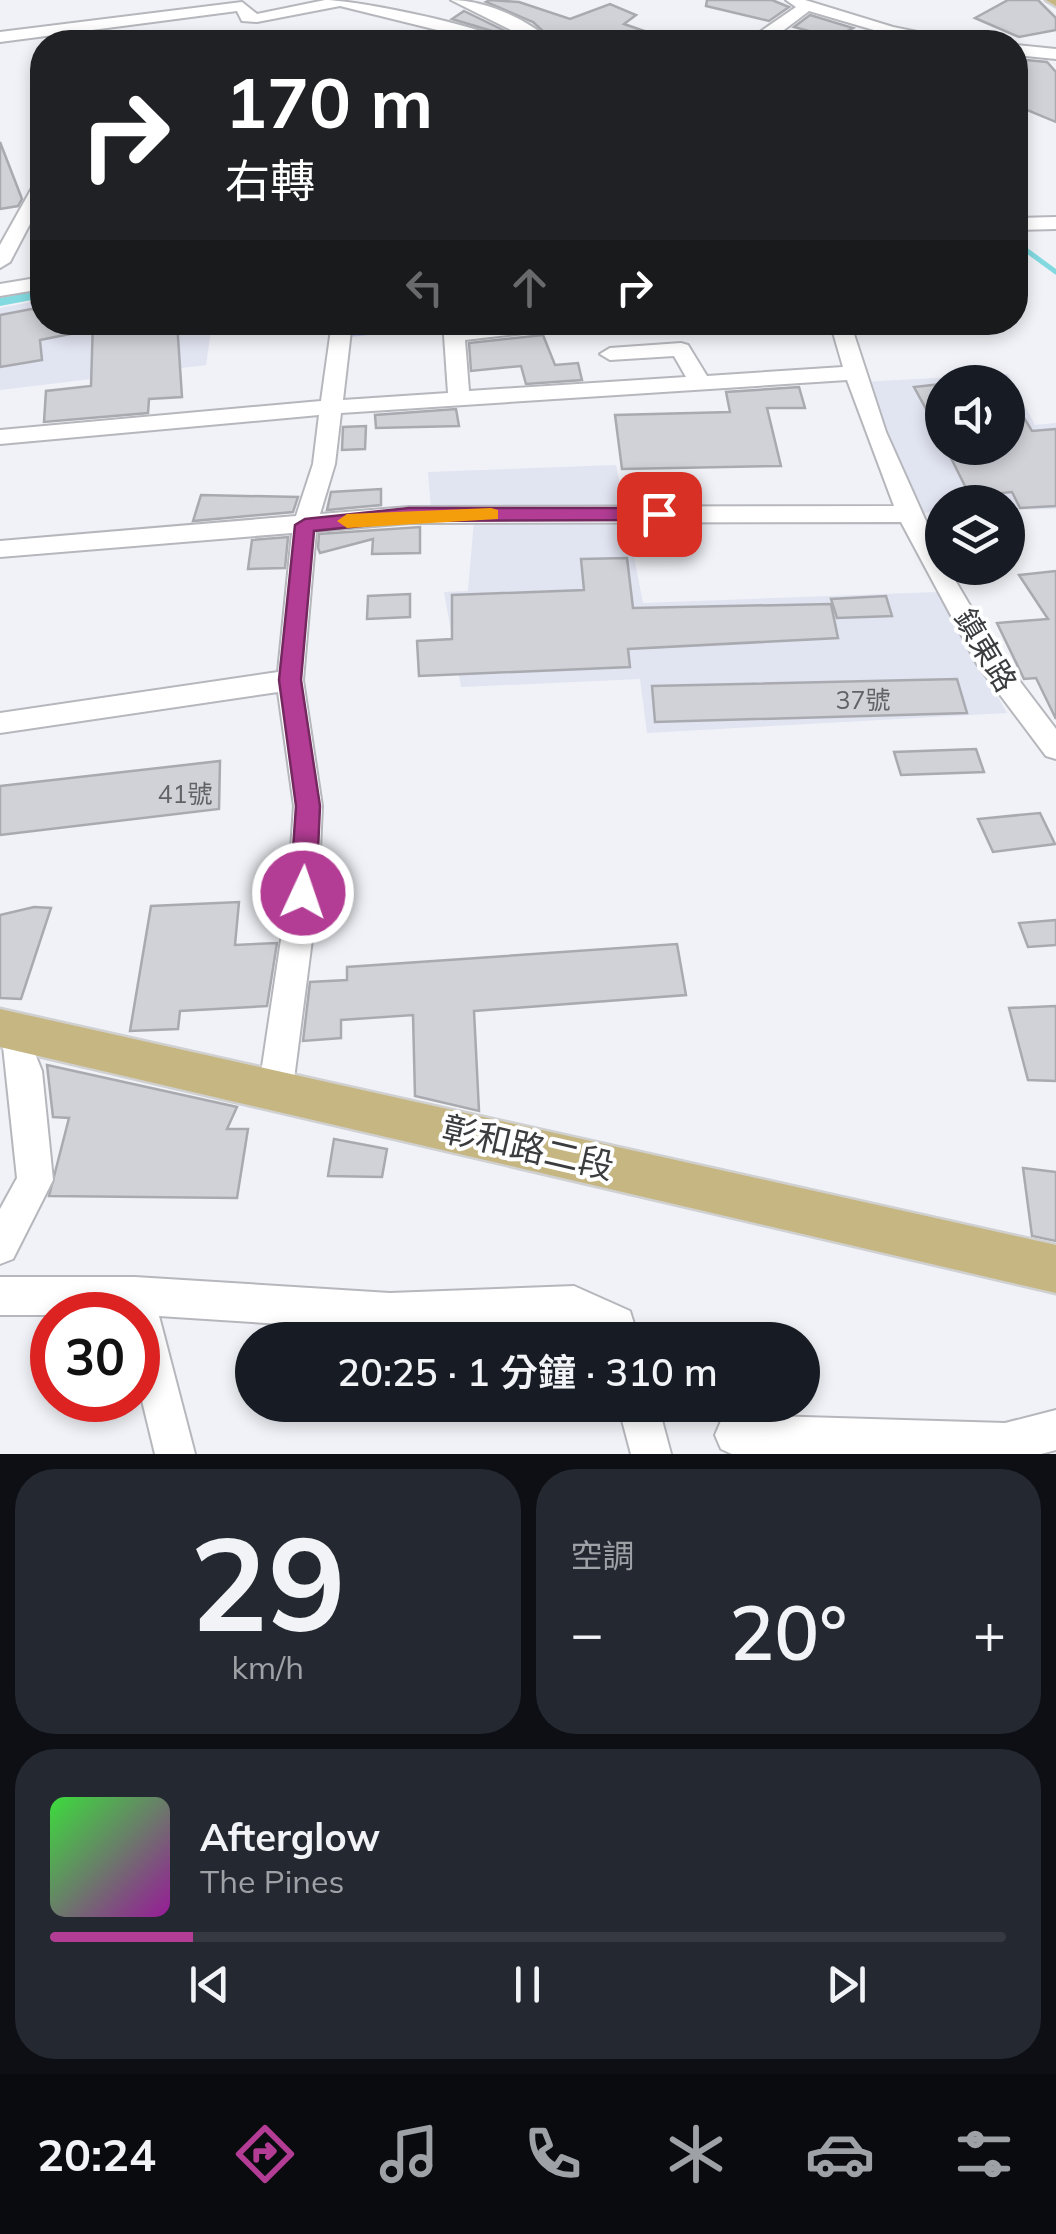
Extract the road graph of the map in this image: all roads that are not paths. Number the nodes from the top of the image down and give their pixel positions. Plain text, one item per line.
1 (144, 0) edge
2 (458, 0) edge
3 (336, 1) edge
4 (800, 3) edge
5 (134, 17) junction
6 (47, 30) edge
7 (127, 30) edge
8 (468, 30) edge
9 (527, 30) edge
10 (770, 30) edge
11 (888, 30) edge
12 (30, 33) edge
13 (0, 37) edge
14 (1028, 51) edge
15 (1056, 54) edge
16 (30, 219) edge
17 (1028, 224) edge
18 (1056, 224) edge
19 (0, 262) edge
20 (30, 284) edge
21 (0, 290) edge
22 (340, 335) edge
23 (454, 335) edge
24 (843, 335) edge
25 (610, 354) dead end
26 (853, 374) junction
27 (700, 383) junction
28 (458, 398) junction
29 (331, 408) junction
30 (0, 437) edge
31 (908, 514) junction
32 (305, 525) junction
33 (0, 549) edge
34 (290, 680) junction
35 (0, 723) edge
36 (1056, 748) edge
37 (4, 1029) edge
38 (276, 1087) junction
39 (0, 1246) edge
40 (1056, 1269) edge
41 (0, 1296) edge
42 (30, 1296) edge
43 (160, 1298) edge
44 (610, 1322) edge
45 (160, 1395) edge
46 (642, 1422) edge
47 (1056, 1430) edge
48 (735, 1435) dead end
49 (1004, 1449) edge
50 (175, 1454) edge
51 (650, 1454) edge

1 - 5 street
2 - 9 street
3 - 5 street
3 - 8 street
4 - 10 street
4 - 11 street
5 - 6 street
5 - 7 street
12 - 13 street
14 - 15 street
16 - 19 street
17 - 18 street
20 - 21 street
22 - 29 street
23 - 28 street
24 - 26 street, 鎮東路
25 - 27 street
26 - 27 street
26 - 31 street, 鎮東路
27 - 28 street
28 - 29 street
29 - 30 street
29 - 32 street
31 - 32 street
31 - 36 street, 鎮東路
32 - 33 street
32 - 34 street
34 - 35 street
34 - 38 street
37 - 38 main road, 彰和路二段
37 - 39 street
38 - 40 main road, 彰和路二段
41 - 42 street
43 - 44 street
45 - 50 street
46 - 51 street
47 - 49 street
48 - 49 street

